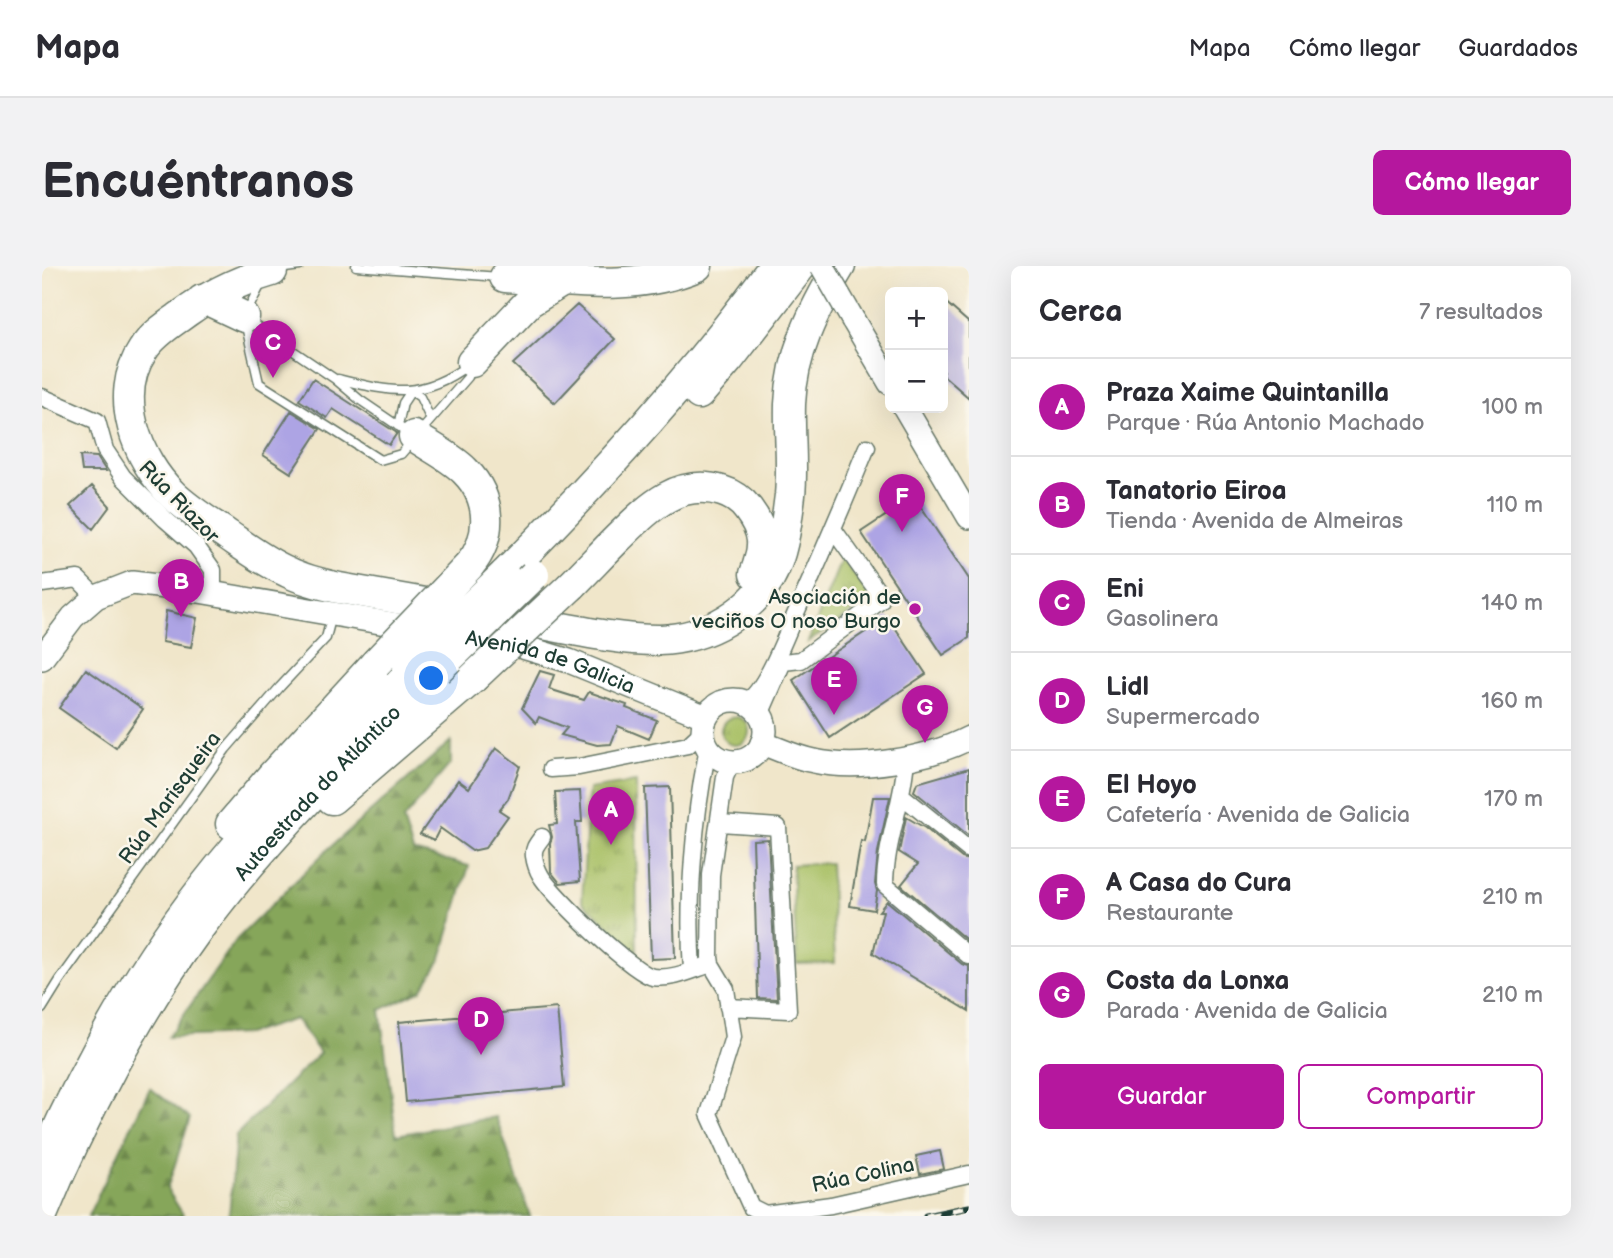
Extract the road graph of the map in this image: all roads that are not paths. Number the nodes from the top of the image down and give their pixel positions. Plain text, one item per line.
1 (356, 266) edge
2 (697, 266) edge
3 (774, 266) edge
4 (801, 266) edge
5 (822, 266) edge
6 (840, 266) edge
7 (286, 268) edge
8 (505, 277) joint
9 (563, 281) junction
10 (224, 309) junction
11 (472, 362) junction
12 (885, 374) edge
13 (335, 379) junction
14 (411, 391) junction
15 (42, 397) edge
16 (908, 413) edge
17 (414, 427) junction
18 (867, 447) dead end
19 (969, 517) edge
20 (833, 529) junction
21 (42, 584) edge
22 (213, 593) junction
23 (96, 597) junction
24 (332, 615) junction
25 (42, 658) edge
26 (753, 709) junction
27 (969, 738) edge
28 (702, 741) junction
29 (762, 743) junction
30 (906, 758) junction
31 (732, 762) junction
32 (551, 769) dead end
33 (901, 795) junction
34 (720, 823) junction
35 (542, 837) dead end
36 (969, 850) edge
37 (252, 862) junction
38 (969, 956) edge
39 (710, 964) junction
40 (692, 970) junction
41 (728, 1007) junction
42 (42, 1009) edge
43 (108, 1034) junction
44 (42, 1164) edge
45 (969, 1174) edge
46 (765, 1214) edge
47 (42, 1216) edge

1 - 8 lane
2 - 9 highway
3 - 43 highway, Autoestrada do Atlántico, bridge
4 - 37 highway, Autoestrada do Atlántico, bridge
5 - 12 main road, bridge
6 - 10 highway
7 - 10 lane
7 - 10 highway
8 - 9 highway
9 - 11 highway
10 - 13 lane
10 - 17 lane
10 - 37 highway, bridge
11 - 14 lane
11 - 17 lane
13 - 14 lane
13 - 17 lane
14 - 17 lane
14 - 17 lane
15 - 22 street, Rúa Riazor
16 - 19 main road
17 - 43 highway, bridge
18 - 20 street
20 - 26 street
20 - 26 street
21 - 23 street
22 - 23 main road, Avenida de Galicia
22 - 24 main road, Avenida de Galicia
23 - 25 main road
24 - 28 main road, Avenida de Galicia
24 - 42 lane, Rúa Marisqueira
26 - 28 main road
26 - 29 main road
27 - 30 main road
28 - 31 main road, Avenida de Galicia
28 - 32 street
28 - 40 street
29 - 30 main road
29 - 31 main road
30 - 33 street
31 - 34 street
33 - 36 street
33 - 38 street
34 - 39 street
34 - 41 street
35 - 40 street
37 - 47 highway, Autoestrada do Atlántico
39 - 40 street
39 - 41 street
41 - 46 street
43 - 44 highway, Autoestrada do Atlántico
45 - 46 street, Rúa Colina

